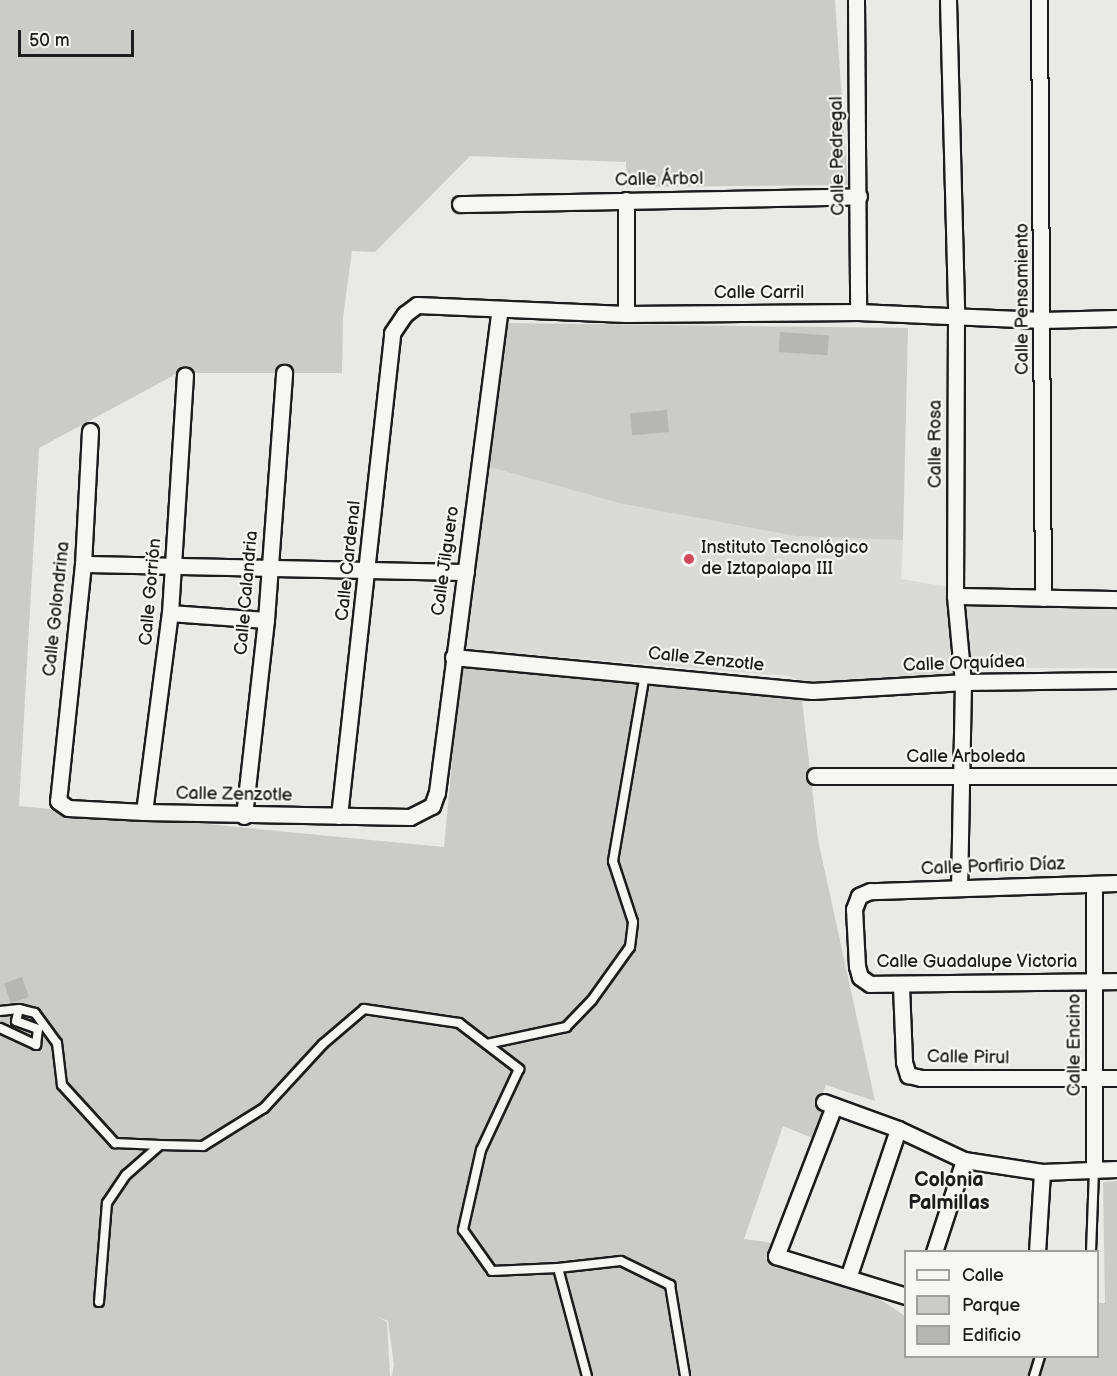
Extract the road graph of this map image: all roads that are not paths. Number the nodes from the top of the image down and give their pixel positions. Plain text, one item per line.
1 (856, 0) edge
2 (948, 0) edge
3 (1039, 0) edge
4 (859, 196) junction
5 (626, 200) junction
6 (460, 204) dead end
7 (500, 310) junction
8 (858, 312) junction
9 (405, 314) joint
10 (626, 314) junction
11 (956, 316) junction
12 (1117, 318) edge
13 (1043, 320) junction
14 (284, 373) dead end
15 (186, 375) dead end
16 (90, 431) dead end
17 (83, 564) junction
18 (174, 565) junction
19 (270, 568) junction
20 (369, 570) junction
21 (465, 572) junction
22 (955, 596) junction
23 (1043, 598) junction
24 (1117, 599) edge
25 (170, 613) junction
26 (266, 620) junction
27 (453, 657) junction
28 (645, 673) junction
29 (1117, 680) edge
30 (963, 682) junction
31 (812, 691) joint
32 (815, 776) dead end
33 (1117, 776) edge
34 (959, 777) junction
35 (56, 789) joint
36 (144, 812) junction
37 (422, 813) joint
38 (244, 816) junction
39 (339, 816) junction
40 (1117, 883) edge
41 (1094, 884) junction
42 (959, 888) junction
43 (870, 891) joint
44 (1117, 981) edge
45 (1094, 982) junction
46 (901, 986) junction
47 (19, 1009) junction
48 (0, 1011) edge
49 (0, 1028) edge
50 (487, 1044) junction
51 (1117, 1078) edge
52 (1094, 1079) junction
53 (898, 1129) junction
54 (160, 1145) junction
55 (964, 1160) junction
56 (1117, 1169) edge
57 (1094, 1170) junction
58 (1042, 1172) junction
59 (934, 1250) edge
60 (1037, 1250) edge
61 (1090, 1250) edge
62 (558, 1268) junction
63 (848, 1278) junction
64 (904, 1295) edge
65 (99, 1302) dead end
66 (1039, 1358) edge
67 (587, 1376) edge
68 (685, 1376) edge
69 (1034, 1376) edge

1 - 4 street, Calle Pedregal
2 - 11 street, Calle Rosa
3 - 13 street, Calle Pensamiento
4 - 5 street, Calle Árbol
4 - 8 street, Calle Pedregal
5 - 6 street, Calle Árbol
5 - 10 street
7 - 9 street, Calle Carril
7 - 10 street, Calle Carril
7 - 21 street, Calle Jilguero
8 - 10 street, Calle Carril
8 - 11 street, Calle Carril
9 - 20 street, Calle Cardenal
11 - 13 street, Calle Carril
11 - 22 street, Calle Rosa
12 - 13 street, Calle Carril
13 - 23 street, Calle Pensamiento
14 - 19 street, Calle Calandria
15 - 18 street, Calle Gorrión
16 - 17 street, Calle Golondrina
17 - 18 street
17 - 35 street, Calle Golondrina
18 - 19 street
18 - 25 street, Calle Gorrión
19 - 20 street
19 - 26 street, Calle Calandria
20 - 21 street
20 - 39 street, Calle Cardenal
21 - 27 street, Calle Jilguero
22 - 23 street
22 - 30 street, Calle Rosa
23 - 24 street
25 - 26 street
25 - 36 street, Calle Gorrión
26 - 38 street, Calle Calandria
27 - 28 street, Calle Zenzotle
27 - 37 street, Calle Jilguero
28 - 31 street, Calle Zenzotle
28 - 50 lane
29 - 30 street, Calle Orquídea
30 - 31 street, Calle Orquídea
30 - 34 street, Calle Rosa
32 - 34 street, Calle Arboleda
33 - 34 street, Calle Arboleda
34 - 42 street, Calle Rosa
35 - 36 street, Calle Zenzotle
36 - 38 street, Calle Zenzotle
37 - 39 street, Calle Zenzotle
38 - 39 street, Calle Zenzotle
40 - 41 street, Calle Porfirio Díaz
41 - 42 street, Calle Porfirio Díaz
41 - 45 street, Calle Encino
42 - 43 street, Calle Porfirio Díaz
43 - 46 street, Calle Guadalupe Victoria
44 - 45 street, Calle Guadalupe Victoria
45 - 46 street, Calle Guadalupe Victoria
45 - 52 street, Calle Encino
46 - 52 street, Calle Pirul
47 - 48 lane
47 - 49 lane
47 - 54 lane
50 - 54 lane
50 - 62 lane
51 - 52 street, Calle Pirul
52 - 57 street, Calle Encino
53 - 55 street
53 - 63 street
53 - 63 street
54 - 65 lane
55 - 58 street
55 - 59 street
56 - 57 street
57 - 58 street
57 - 61 lane
58 - 60 street
62 - 67 lane
62 - 68 lane
63 - 64 street
66 - 69 lane

